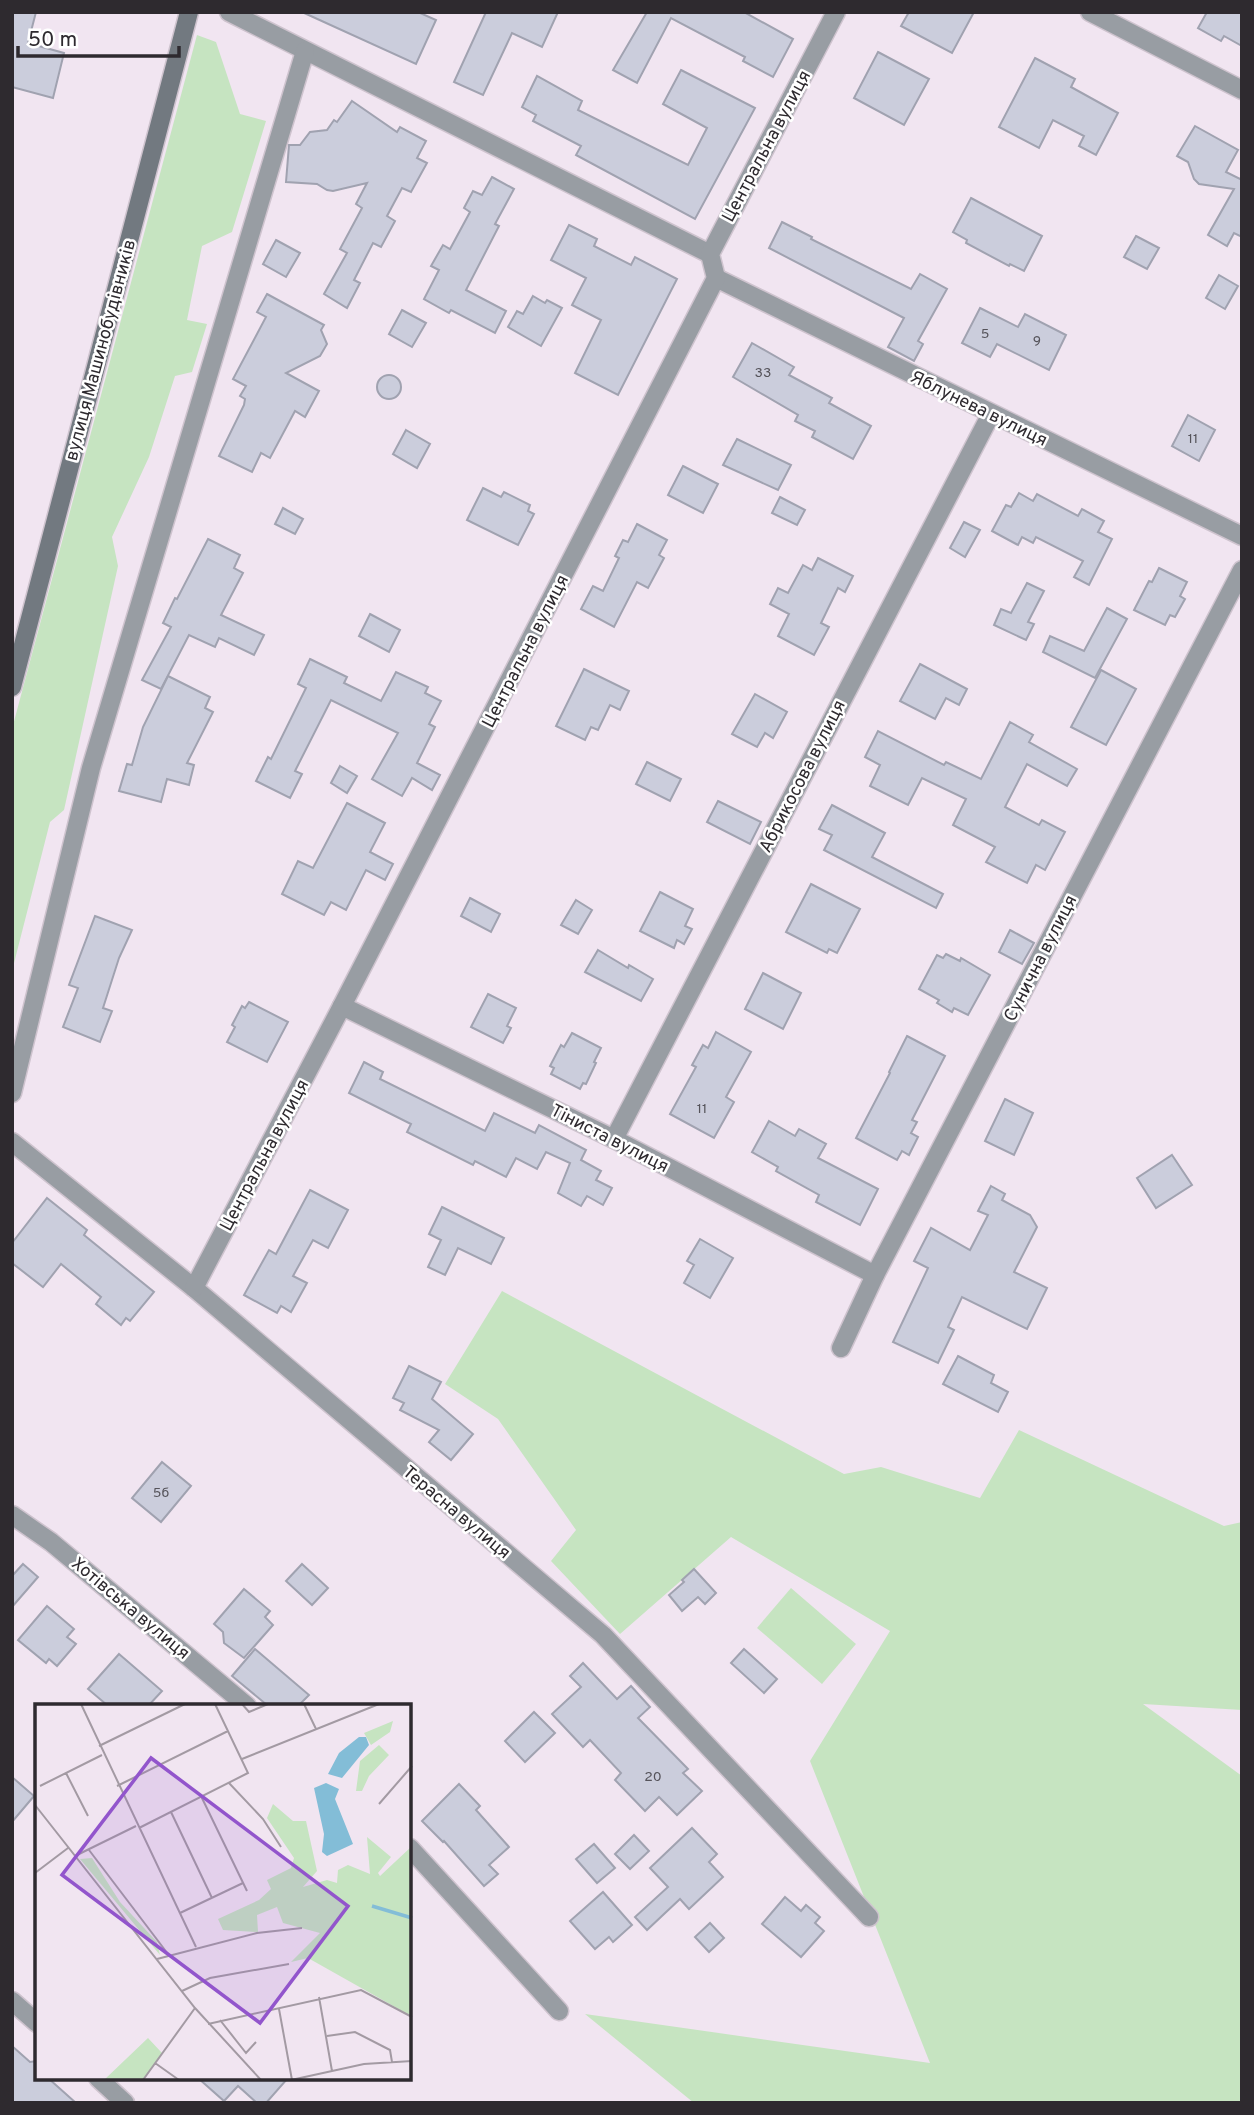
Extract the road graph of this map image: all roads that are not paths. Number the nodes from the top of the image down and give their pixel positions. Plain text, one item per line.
1 (188, 12) edge
2 (229, 12) edge
3 (836, 12) edge
4 (1090, 12) edge
5 (305, 51) junction
6 (1242, 90) edge
7 (709, 254) junction
8 (716, 278) junction
9 (991, 414) junction
10 (1242, 536) edge
11 (1242, 570) edge
12 (12, 687) edge
13 (342, 1006) junction
14 (12, 1093) edge
15 (614, 1139) junction
16 (12, 1142) edge
17 (876, 1275) junction
18 (194, 1288) junction
19 (841, 1348) dead end
20 (12, 1515) edge
21 (245, 1704) edge
22 (411, 1849) edge
23 (869, 1917) dead end
24 (12, 2001) edge
25 (559, 2011) dead end
26 (35, 2021) edge
27 (100, 2080) edge
28 (125, 2103) edge

1 - 12 street, вулиця Машинобудівників
2 - 5 street
3 - 7 street, Центральна вулиця
4 - 6 street
5 - 7 street
5 - 14 street
7 - 8 street
8 - 9 street, Яблунева вулиця
8 - 13 street, Центральна вулиця
9 - 10 street, Яблунева вулиця
9 - 15 street, Абрикосова вулиця
11 - 17 street, Сунична вулиця
13 - 15 street, Тіниста вулиця
13 - 18 street, Центральна вулиця
15 - 17 street, Тіниста вулиця
16 - 18 street, Терасна вулиця
17 - 19 street, Сунична вулиця
18 - 23 street, Терасна вулиця
20 - 21 street, Хотівська вулиця
22 - 25 street
24 - 26 street
27 - 28 street

